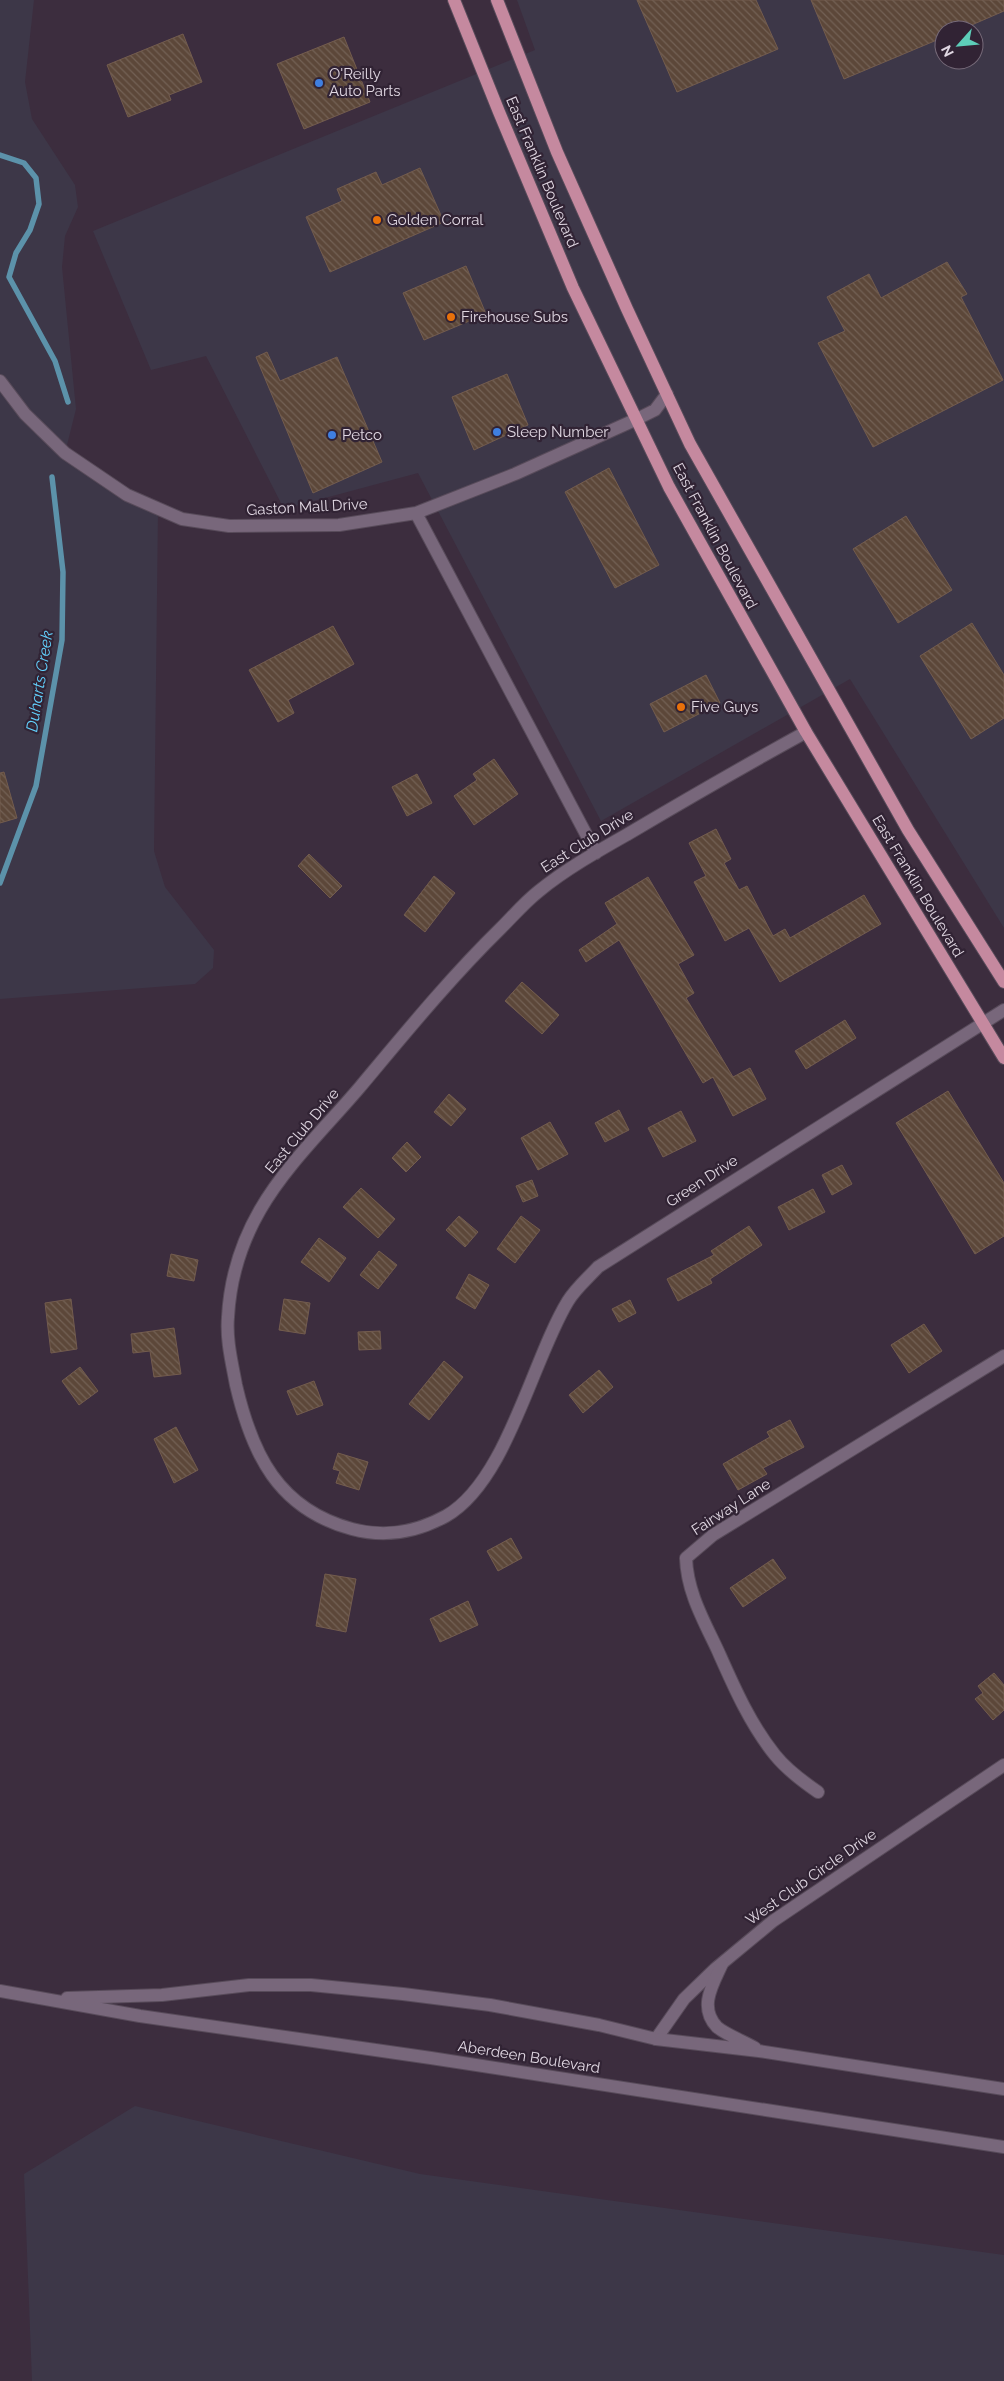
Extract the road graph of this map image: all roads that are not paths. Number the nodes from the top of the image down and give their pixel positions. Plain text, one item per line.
1 (454, 0) edge
2 (497, 0) edge
3 (0, 381) edge
4 (667, 394) junction
5 (637, 419) junction
6 (416, 513) junction
7 (806, 732) junction
8 (596, 853) junction
9 (1004, 982) edge
10 (1004, 1010) edge
11 (981, 1022) junction
12 (1004, 1058) edge
13 (1004, 1356) edge
14 (500, 1453) joint
15 (1004, 1765) edge
16 (818, 1792) dead end
17 (722, 1964) junction
18 (0, 1991) edge
19 (50, 2000) junction
20 (656, 2039) junction
21 (759, 2051) junction
22 (1004, 2089) edge
23 (1004, 2147) edge

1 - 5 main road, East Franklin Boulevard
2 - 4 main road, East Franklin Boulevard
3 - 6 street, Gaston Mall Drive
4 - 5 street, Gaston Mall Drive
4 - 9 main road, East Franklin Boulevard
5 - 6 street, Gaston Mall Drive
5 - 7 main road, East Franklin Boulevard
6 - 8 street
7 - 8 street, East Club Drive
7 - 11 main road, East Franklin Boulevard
8 - 14 street, East Club Drive
10 - 11 street, Green Drive
11 - 12 main road, East Franklin Boulevard
11 - 14 street, Green Drive
13 - 16 street, Fairway Lane
15 - 17 street, West Club Circle Drive
17 - 20 street, West Club Circle Drive
17 - 21 street
18 - 19 street, Aberdeen Boulevard
19 - 20 street, Aberdeen Boulevard
19 - 23 street, Aberdeen Boulevard
20 - 21 street, Aberdeen Boulevard
21 - 22 street, Aberdeen Boulevard

